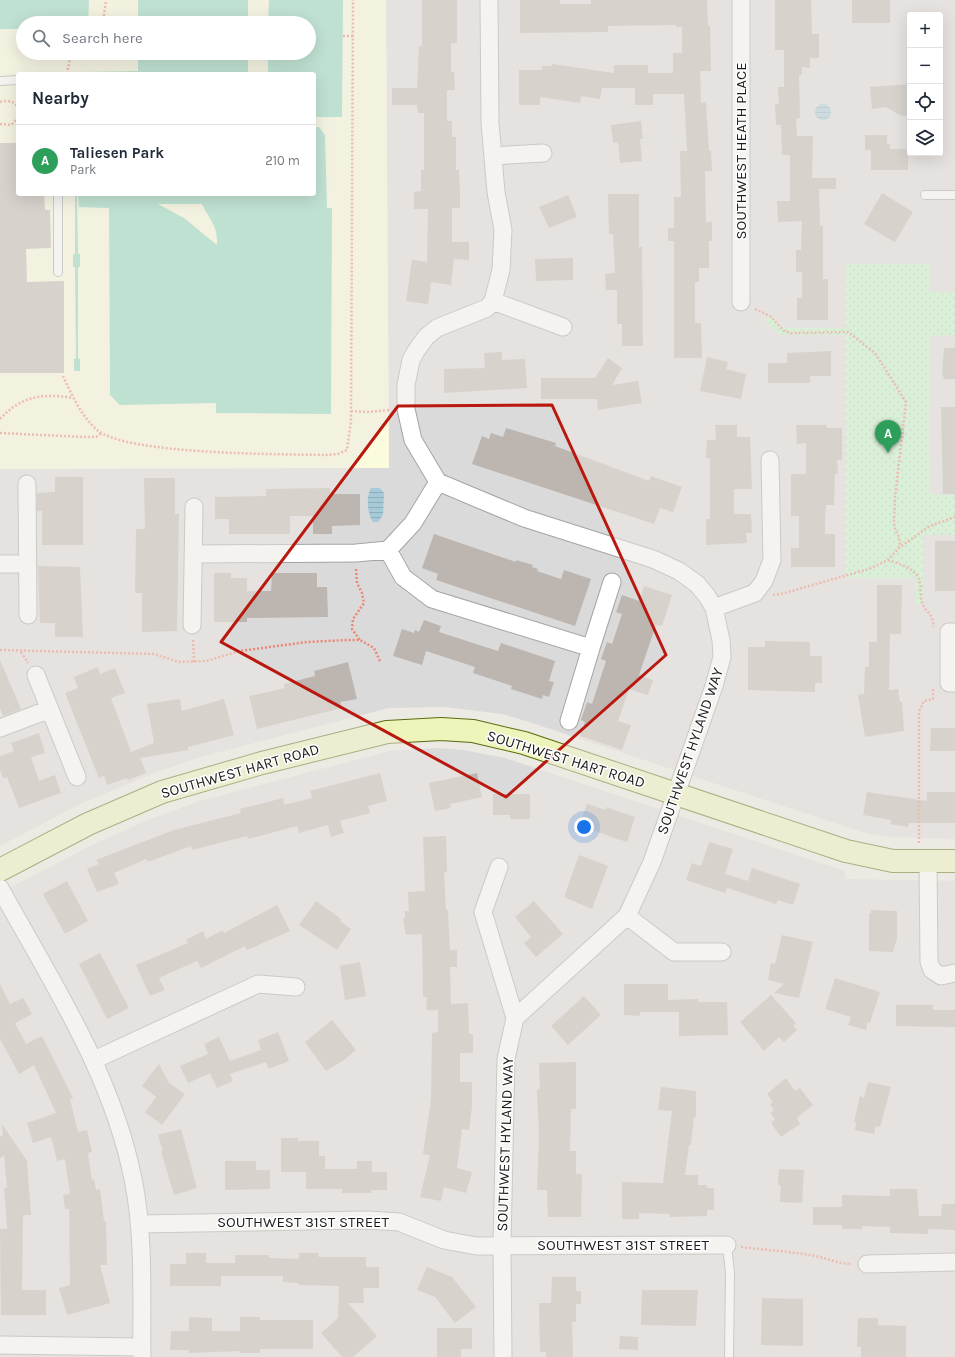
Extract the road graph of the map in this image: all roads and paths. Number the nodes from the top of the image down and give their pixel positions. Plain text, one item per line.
1 (106, 0) edge
2 (353, 0) edge
3 (490, 0) edge
4 (741, 0) edge
5 (104, 16) edge
6 (343, 36) dead end
7 (353, 36) junction
8 (69, 60) edge
9 (66, 72) edge
10 (0, 80) edge
11 (16, 80) edge
12 (0, 102) edge
13 (16, 105) edge
14 (16, 122) edge
15 (0, 124) edge
16 (543, 152) dead end
17 (493, 156) junction
18 (925, 195) dead end
19 (955, 195) edge
20 (58, 196) edge
21 (58, 272) dead end
22 (493, 301) junction
23 (741, 302) joint
24 (563, 327) dead end
25 (63, 376) dead end
26 (74, 398) junction
27 (351, 410) junction
28 (380, 411) dead end
29 (0, 419) edge
30 (0, 433) edge
31 (102, 433) junction
32 (770, 460) dead end
33 (438, 482) junction
34 (27, 484) dead end
35 (194, 507) dead end
36 (955, 517) edge
37 (900, 548) junction
38 (388, 550) junction
39 (356, 553) junction
40 (193, 554) junction
41 (888, 560) junction
42 (0, 564) edge
43 (27, 564) junction
44 (612, 582) dead end
45 (755, 593) junction
46 (714, 608) junction
47 (930, 613) dead end
48 (28, 615) dead end
49 (192, 624) joint
50 (955, 632) edge
51 (360, 640) junction
52 (591, 648) junction
53 (0, 650) edge
54 (380, 661) dead end
55 (194, 662) junction
56 (36, 675) dead end
57 (955, 683) edge
58 (933, 699) dead end
59 (50, 709) junction
60 (569, 721) dead end
61 (0, 728) edge
62 (77, 777) dead end
63 (675, 793) junction
64 (923, 861) junction
65 (955, 861) edge
66 (499, 867) dead end
67 (0, 870) edge
68 (0, 888) edge
69 (627, 916) junction
70 (722, 952) dead end
71 (955, 973) edge
72 (296, 987) dead end
73 (515, 1018) junction
74 (94, 1060) junction
75 (139, 1224) junction
76 (502, 1245) junction
77 (727, 1245) junction
78 (955, 1262) edge
79 (867, 1264) joint
80 (0, 1345) edge
81 (142, 1352) edge
82 (503, 1357) edge
83 (729, 1357) edge

1 - 5 path
2 - 7 path
3 - 17 street
4 - 23 street, SOUTHWEST HEATH PLACE
6 - 7 path
7 - 27 path
8 - 9 path
10 - 11 lane
12 - 13 path
14 - 15 path
16 - 17 street
17 - 22 street
18 - 19 lane
20 - 21 lane
22 - 24 street
22 - 33 street
23 - 37 path
25 - 26 path
26 - 29 path
26 - 31 path
27 - 28 path
27 - 31 path
30 - 31 path
32 - 45 street
33 - 38 street
33 - 46 street, SOUTHWEST HYLAND WAY
34 - 43 street
35 - 40 street
36 - 37 path
37 - 41 path
38 - 39 street
38 - 52 street
39 - 40 street
39 - 51 path
40 - 49 street
41 - 45 path
41 - 47 path
42 - 43 street
43 - 48 street
44 - 52 street
45 - 46 street
46 - 63 street, SOUTHWEST HYLAND WAY
49 - 55 path
50 - 57 street
51 - 54 path
51 - 55 path
52 - 60 street
53 - 55 path
56 - 59 street
58 - 64 path
59 - 61 street
59 - 62 street
63 - 64 street, SOUTHWEST HART ROAD
63 - 67 street, SOUTHWEST HART ROAD
63 - 69 street, SOUTHWEST HYLAND WAY
64 - 65 street, SOUTHWEST HART ROAD
64 - 71 street
66 - 73 street
68 - 74 street
69 - 70 street
69 - 73 street, SOUTHWEST HYLAND WAY
72 - 74 street
73 - 76 street, SOUTHWEST HYLAND WAY
74 - 75 street
75 - 76 street, SOUTHWEST 31ST STREET
75 - 81 street
76 - 77 street, SOUTHWEST 31ST STREET
76 - 82 street, SOUTHWEST HYLAND WAY
77 - 79 path
77 - 83 lane
78 - 79 street
80 - 81 street

